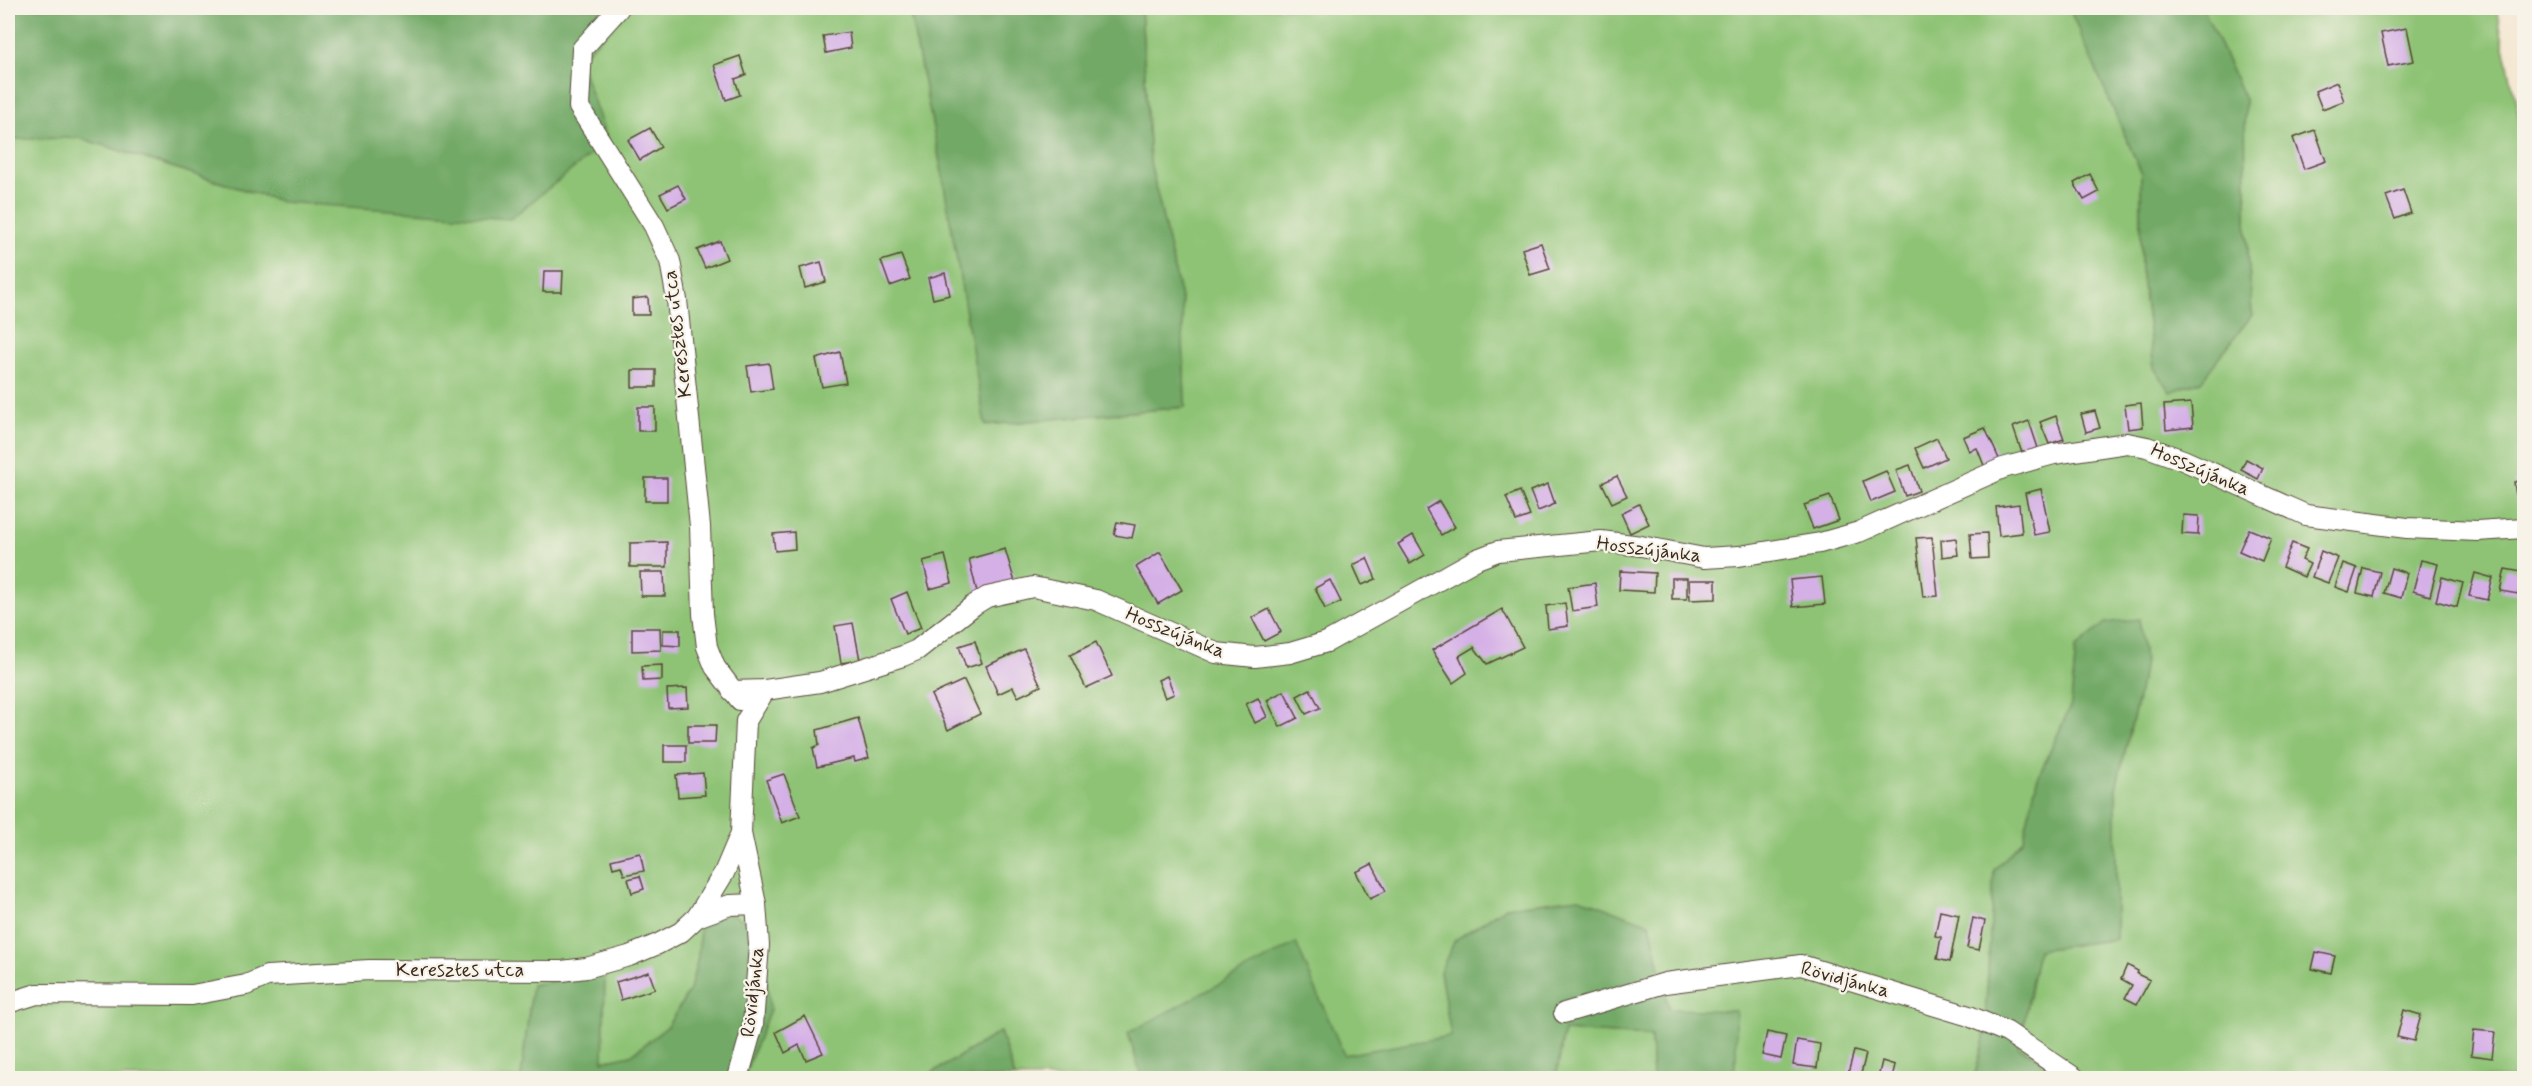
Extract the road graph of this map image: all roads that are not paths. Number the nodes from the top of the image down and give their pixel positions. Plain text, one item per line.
1 (620, 8) edge
2 (2524, 528) edge
3 (765, 690) junction
4 (732, 691) junction
5 (746, 721) junction
6 (741, 833) junction
7 (756, 904) junction
8 (697, 917) junction
9 (8, 1003) edge
10 (1564, 1013) dead end
11 (738, 1078) edge
12 (2075, 1078) edge

1 - 4 street, Keresztes utca
2 - 3 street, Hosszújánka
3 - 4 street
3 - 5 street, Keresztes utca
4 - 5 street, Keresztes utca
5 - 6 street, Keresztes utca
6 - 7 street, Rövidjánka
6 - 8 street, Keresztes utca
7 - 8 street
7 - 11 street, Rövidjánka
8 - 9 street, Keresztes utca
10 - 12 street, Rövidjánka

